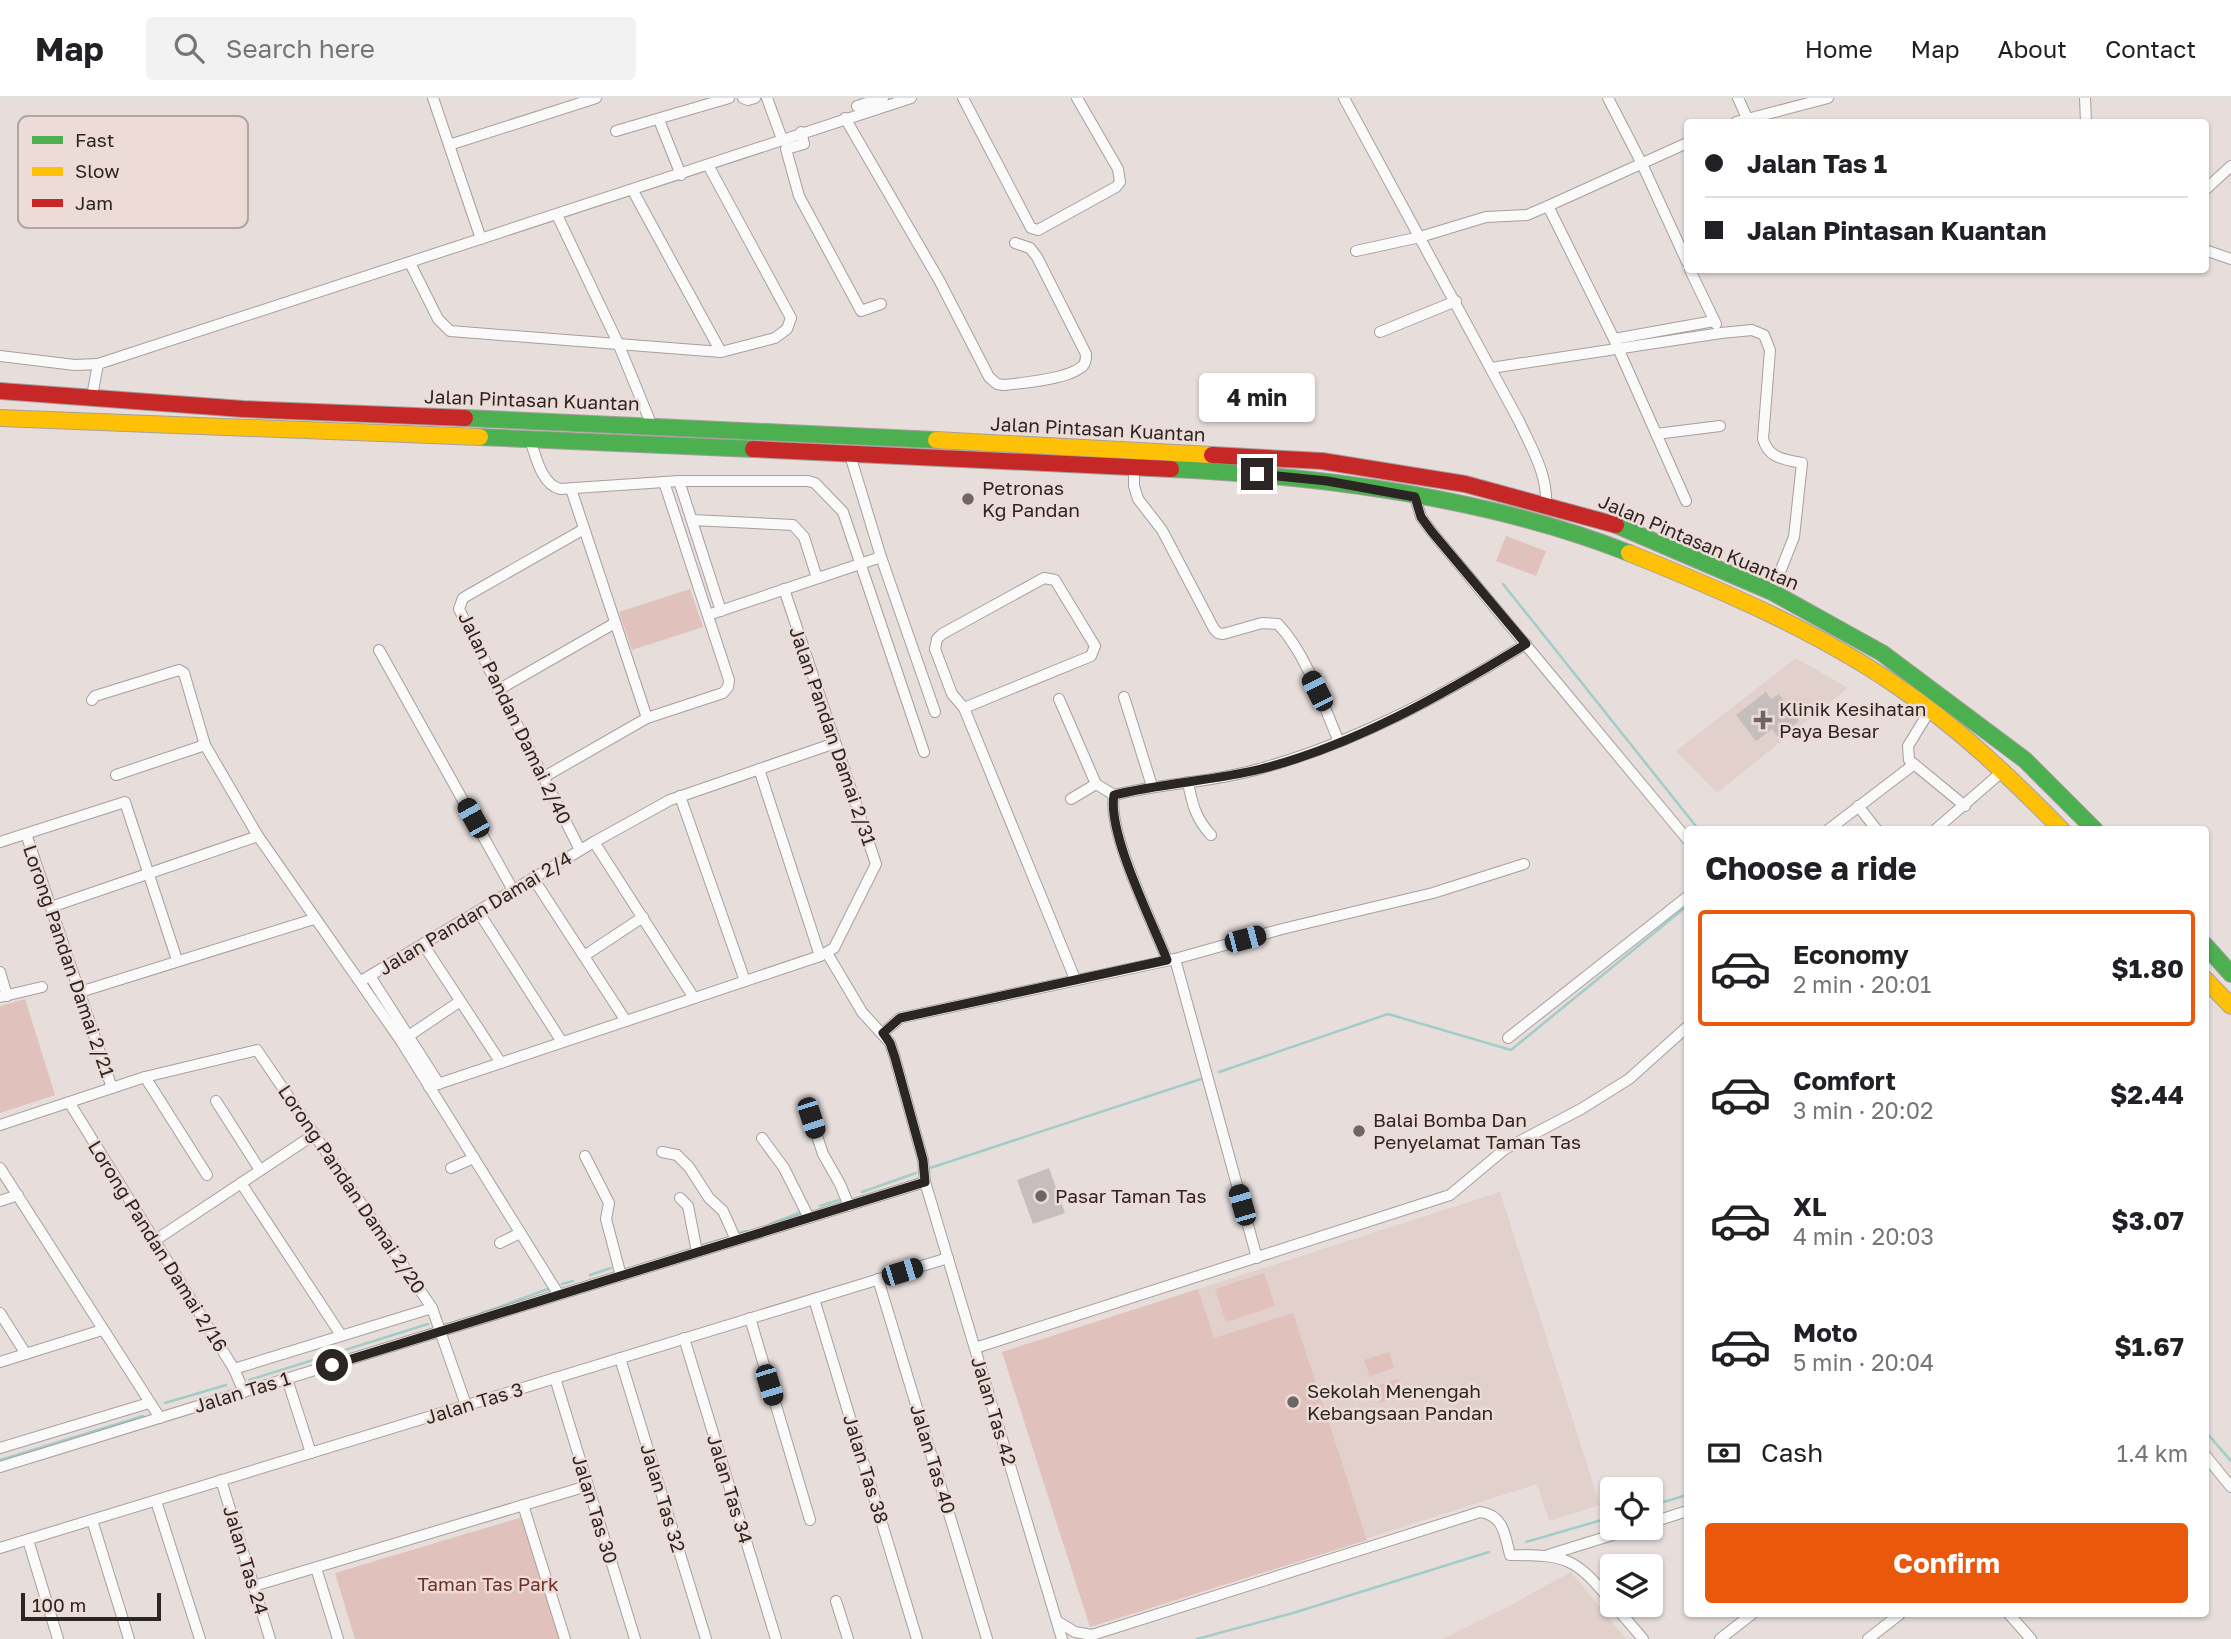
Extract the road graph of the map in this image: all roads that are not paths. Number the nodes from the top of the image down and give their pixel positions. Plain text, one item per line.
1 (433, 98) edge
2 (596, 98) edge
3 (729, 98) edge
4 (743, 98) edge
5 (755, 98) edge
6 (766, 98) edge
7 (883, 98) edge
8 (911, 98) edge
9 (963, 98) edge
10 (1077, 98) edge
11 (1344, 98) edge
12 (1608, 98) edge
13 (1738, 98) edge
14 (1828, 98) edge
15 (2085, 98) edge
16 (857, 106) edge
17 (845, 118) junction
18 (1742, 119) edge
19 (1746, 119) edge
20 (2086, 119) edge
21 (659, 120) junction
22 (616, 131) dead end
23 (801, 132) junction
24 (782, 139) junction
25 (1684, 144) edge
26 (449, 145) junction
27 (1642, 164) junction
28 (708, 165) junction
29 (2231, 166) edge
30 (681, 174) junction
31 (2209, 186) edge
32 (633, 191) junction
33 (1548, 206) junction
34 (557, 215) junction
35 (1420, 237) junction
36 (481, 239) junction
37 (1015, 243) dead end
38 (1356, 251) dead end
39 (2209, 251) edge
40 (1684, 255) edge
41 (2231, 259) edge
42 (410, 263) junction
43 (1691, 273) edge
44 (1455, 301) junction
45 (881, 304) dead end
46 (1714, 321) junction
47 (1380, 332) dead end
48 (1721, 333) junction
49 (618, 343) junction
50 (1615, 343) junction
51 (721, 352) junction
52 (0, 356) edge
53 (98, 364) junction
54 (1491, 368) junction
55 (0, 391) edge
56 (92, 396) junction
57 (0, 418) edge
58 (652, 426) junction
59 (1720, 426) dead end
60 (1656, 433) junction
61 (530, 440) junction
62 (850, 454) junction
63 (1134, 468) junction
64 (679, 481) junction
65 (664, 482) junction
66 (571, 489) junction
67 (1415, 497) junction
68 (1686, 501) dead end
69 (1546, 506) junction
70 (692, 520) junction
71 (584, 529) junction
72 (881, 557) junction
73 (859, 564) junction
74 (817, 578) junction
75 (784, 589) junction
76 (1772, 592) junction
77 (721, 611) junction
78 (708, 615) junction
79 (615, 622) junction
80 (1526, 644) junction
81 (935, 649) junction
82 (379, 650) dead end
83 (914, 653) junction
84 (498, 690) junction
85 (1124, 697) dead end
86 (1059, 699) dead end
87 (92, 700) dead end
88 (964, 708) junction
89 (1930, 710) junction
90 (934, 712) dead end
91 (647, 718) junction
92 (1339, 742) junction
93 (835, 743) junction
94 (205, 746) junction
95 (924, 752) dead end
96 (1913, 765) junction
97 (759, 769) junction
98 (2004, 770) junction
99 (116, 775) dead end
100 (544, 777) junction
101 (1188, 782) junction
102 (1096, 784) junction
103 (1152, 786) junction
104 (1114, 795) junction
105 (680, 796) junction
106 (1072, 799) dead end
107 (1858, 806) junction
108 (1965, 806) junction
109 (1833, 826) edge
110 (1874, 826) edge
111 (1941, 826) edge
112 (2058, 826) edge
113 (2091, 826) edge
114 (26, 834) junction
115 (1211, 835) dead end
116 (1684, 835) edge
117 (258, 836) junction
118 (0, 842) edge
119 (594, 842) junction
120 (580, 850) junction
121 (1524, 864) dead end
122 (147, 874) junction
123 (533, 878) junction
124 (513, 890) junction
125 (1684, 899) edge
126 (51, 906) junction
127 (478, 911) junction
128 (643, 918) junction
129 (314, 919) junction
130 (423, 944) junction
131 (2209, 949) edge
132 (823, 955) junction
133 (584, 956) junction
134 (1171, 959) junction
135 (177, 960) junction
136 (0, 972) edge
137 (2231, 974) edge
138 (366, 978) junction
139 (1075, 979) junction
140 (745, 981) junction
141 (2209, 983) edge
142 (42, 987) dead end
143 (80, 992) junction
144 (4, 996) edge
145 (694, 998) junction
146 (459, 1002) junction
147 (2231, 1006) edge
148 (626, 1021) junction
149 (1684, 1030) edge
150 (883, 1033) junction
151 (1508, 1038) dead end
152 (405, 1039) junction
153 (562, 1042) junction
154 (500, 1063) junction
155 (145, 1077) junction
156 (434, 1085) junction
157 (112, 1088) junction
158 (216, 1101) dead end
159 (69, 1102) junction
160 (811, 1118) dead end
161 (0, 1125) edge
162 (315, 1134) junction
163 (762, 1139) dead end
164 (662, 1152) dead end
165 (585, 1156) dead end
166 (474, 1158) junction
167 (0, 1168) edge
168 (451, 1168) dead end
169 (260, 1170) junction
170 (207, 1175) dead end
171 (925, 1182) junction
172 (241, 1183) junction
173 (18, 1195) junction
174 (680, 1198) dead end
175 (0, 1201) edge
176 (849, 1206) junction
177 (809, 1218) junction
178 (520, 1233) junction
179 (736, 1240) junction
180 (154, 1241) junction
181 (500, 1243) dead end
182 (697, 1252) junction
183 (948, 1258) junction
184 (1257, 1258) junction
185 (621, 1276) junction
186 (878, 1279) junction
187 (559, 1295) junction
188 (814, 1299) junction
189 (432, 1308) junction
190 (0, 1313) edge
191 (750, 1318) junction
192 (102, 1330) junction
193 (442, 1331) junction
194 (341, 1335) junction
195 (684, 1338) junction
196 (975, 1348) junction
197 (26, 1353) junction
198 (620, 1358) junction
199 (0, 1362) edge
200 (234, 1369) junction
201 (555, 1378) junction
202 (287, 1379) junction
203 (244, 1392) junction
204 (149, 1403) junction
205 (466, 1405) junction
206 (160, 1418) junction
207 (0, 1448) edge
208 (311, 1453) junction
209 (2209, 1460) edge
210 (0, 1467) edge
211 (221, 1480) junction
212 (587, 1486) junction
213 (2231, 1487) edge
214 (156, 1501) junction
215 (523, 1505) junction
216 (1684, 1512) edge
217 (1663, 1519) edge
218 (92, 1520) junction
219 (810, 1520) dead end
220 (1600, 1539) edge
221 (28, 1540) junction
222 (0, 1548) edge
223 (1548, 1555) junction
224 (316, 1567) junction
225 (254, 1586) junction
226 (1600, 1588) edge
227 (836, 1601) dead end
228 (1625, 1617) edge
229 (1748, 1617) edge
230 (1896, 1617) edge
231 (2012, 1617) edge
232 (1057, 1621) junction
233 (2028, 1635) edge
234 (58, 1639) edge
235 (129, 1639) edge
236 (200, 1639) edge
237 (270, 1639) edge
238 (338, 1639) edge
239 (565, 1639) edge
240 (635, 1639) edge
241 (706, 1639) edge
242 (776, 1639) edge
243 (848, 1639) edge
244 (917, 1639) edge
245 (987, 1639) edge
246 (1062, 1639) edge
247 (1643, 1639) edge
248 (1720, 1639) edge
249 (1868, 1639) edge
250 (2014, 1639) edge

1 - 26 street
2 - 26 street
3 - 21 street
4 - 5 street
6 - 24 street
7 - 16 street
8 - 16 street
9 - 10 street
11 - 35 street
12 - 27 street
13 - 18 street
14 - 19 street
15 - 20 street
16 - 17 street
17 - 23 street
17 - 37 street
21 - 22 street
21 - 30 street
23 - 24 street
23 - 45 street
24 - 28 street
25 - 27 street
26 - 36 street
27 - 33 street
27 - 40 street
28 - 30 street
28 - 51 street
29 - 31 street
30 - 32 street
32 - 34 street
32 - 51 street
33 - 35 street
33 - 50 street
34 - 36 street
34 - 49 street
35 - 38 street
35 - 44 street
36 - 42 street
39 - 41 street
42 - 49 street
42 - 53 street
43 - 46 street
44 - 47 street
44 - 54 street
46 - 48 street
46 - 50 street
48 - 50 street
48 - 76 street
49 - 51 street
49 - 58 street
50 - 54 street
50 - 60 street
52 - 53 street
53 - 56 street
54 - 69 street
55 - 56 highway, Jalan Pintasan Kuantan
56 - 58 highway, Jalan Pintasan Kuantan
57 - 61 highway, Jalan Pintasan Kuantan
58 - 69 highway, Jalan Pintasan Kuantan
59 - 60 street
60 - 68 street
61 - 62 highway, Jalan Pintasan Kuantan
61 - 66 street
62 - 63 highway, Jalan Pintasan Kuantan
62 - 72 street
63 - 67 highway, Jalan Pintasan Kuantan
63 - 92 street
64 - 65 street
64 - 70 street
64 - 73 street
65 - 66 street
65 - 78 street
66 - 71 street
67 - 80 street
67 - 89 highway, Jalan Pintasan Kuantan
69 - 76 highway, Jalan Pintasan Kuantan
70 - 74 street
70 - 77 street
71 - 79 street
71 - 84 street, Jalan Pandan Damai 2/40
72 - 73 street
72 - 83 street
73 - 74 street
73 - 95 street
74 - 75 street
75 - 77 street
75 - 93 street, Jalan Pandan Damai 2/31
76 - 113 highway, Jalan Pintasan Kuantan
77 - 78 street
78 - 91 street
79 - 84 street
79 - 91 street
80 - 92 street
80 - 116 street
81 - 83 street
81 - 88 street
81 - 88 street
82 - 124 street
83 - 90 street
84 - 100 street, Jalan Pandan Damai 2/40
85 - 103 street
86 - 102 street
87 - 94 street
88 - 139 street
89 - 96 street
89 - 98 highway, Jalan Pintasan Kuantan
91 - 100 street
92 - 101 street
93 - 97 street, Jalan Pandan Damai 2/4
93 - 132 street, Jalan Pandan Damai 2/31
94 - 99 street
94 - 117 street
96 - 107 street
96 - 108 street
97 - 105 street, Jalan Pandan Damai 2/4
97 - 132 street, Jalan Tas 42
98 - 108 street
98 - 112 highway, Jalan Pintasan Kuantan
100 - 120 street, Jalan Pandan Damai 2/40
101 - 103 street
101 - 115 street
102 - 104 street
102 - 106 street
103 - 104 street
104 - 134 street
105 - 119 street, Jalan Pandan Damai 2/4
105 - 140 street
107 - 109 street
107 - 110 street
108 - 111 street
114 - 118 street
114 - 122 street
114 - 126 street, Lorong Pandan Damai 2/21
117 - 122 street
117 - 129 street
119 - 120 street, Jalan Pandan Damai 2/4
119 - 128 street
120 - 123 street, Jalan Pandan Damai 2/4
121 - 134 street
122 - 126 street
122 - 135 street
123 - 124 street, Jalan Pandan Damai 2/4
123 - 133 street
124 - 127 street, Jalan Pandan Damai 2/4
125 - 151 street
126 - 143 street, Lorong Pandan Damai 2/21
127 - 130 street, Jalan Pandan Damai 2/4
127 - 153 street
128 - 133 street
128 - 145 street
129 - 135 street
129 - 138 street
130 - 138 street, Jalan Pandan Damai 2/4
130 - 146 street
131 - 137 highway
132 - 140 street
132 - 150 street, Jalan Tas 42
133 - 148 street
134 - 139 street
134 - 184 street
135 - 143 street
136 - 144 street
138 - 152 street
139 - 150 street
140 - 145 street
141 - 147 highway
142 - 144 street
143 - 157 street, Lorong Pandan Damai 2/21
145 - 148 street
146 - 152 street
146 - 154 street
148 - 153 street
149 - 184 street
150 - 171 street, Jalan Tas 42
152 - 156 street
153 - 154 street
154 - 156 street
155 - 157 street
155 - 162 street, Lorong Pandan Damai 2/20
155 - 170 street
156 - 166 street
157 - 159 street
158 - 169 street
159 - 161 street
159 - 180 street, Lorong Pandan Damai 2/16
160 - 176 street
162 - 169 street
162 - 189 street, Lorong Pandan Damai 2/20
163 - 177 street
164 - 179 street
165 - 185 street
166 - 168 street
166 - 178 street
167 - 173 street
169 - 172 street
171 - 176 street, Jalan Tas 1
171 - 183 street, Jalan Tas 42
172 - 180 street
172 - 194 street
173 - 175 street
173 - 192 street
174 - 182 street
176 - 177 street, Jalan Tas 1
177 - 179 street, Jalan Tas 1
178 - 181 street
178 - 187 street
179 - 182 street, Jalan Tas 1
180 - 200 street, Lorong Pandan Damai 2/16
182 - 185 street, Jalan Tas 1
183 - 186 street, Jalan Tas 3
183 - 196 street, Jalan Tas 42
184 - 196 street
185 - 187 street, Jalan Tas 1
186 - 188 street, Jalan Tas 3
186 - 245 street, Jalan Tas 40
187 - 193 street, Jalan Tas 1
188 - 191 street, Jalan Tas 3
188 - 244 street, Jalan Tas 38
189 - 193 street, Lorong Pandan Damai 2/20
189 - 194 street
190 - 197 street
191 - 195 street, Jalan Tas 3
191 - 219 street
192 - 197 street
192 - 204 street
193 - 202 street, Jalan Tas 1
193 - 205 street, Lorong Pandan Damai 2/20
194 - 200 street
195 - 198 street, Jalan Tas 3
195 - 242 street, Jalan Tas 34
196 - 232 street, Jalan Tas 42
197 - 199 street
198 - 201 street, Jalan Tas 3
198 - 241 street, Jalan Tas 32
200 - 203 street, Lorong Pandan Damai 2/16
201 - 205 street, Jalan Tas 3
201 - 212 street, Jalan Tas 30
202 - 203 street, Jalan Tas 1
202 - 208 street
203 - 206 street, Jalan Tas 1
204 - 206 street
204 - 207 street
205 - 208 street, Jalan Tas 3
206 - 210 street, Jalan Tas 1
208 - 211 street, Jalan Tas 3
209 - 213 street
211 - 214 street, Jalan Tas 3
211 - 225 street, Jalan Tas 24
212 - 215 street
212 - 240 street, Jalan Tas 30
214 - 218 street, Jalan Tas 3
214 - 236 street
215 - 224 street
215 - 239 street
216 - 217 street
218 - 221 street, Jalan Tas 3
218 - 235 street
220 - 223 street
221 - 222 street, Jalan Tas 3
221 - 234 street
223 - 226 street
223 - 232 street
224 - 225 street
224 - 238 street
225 - 237 street, Jalan Tas 24
227 - 243 street
228 - 247 street
229 - 248 street
230 - 249 street
231 - 233 street
232 - 246 street, Jalan Tas 42
233 - 250 street

